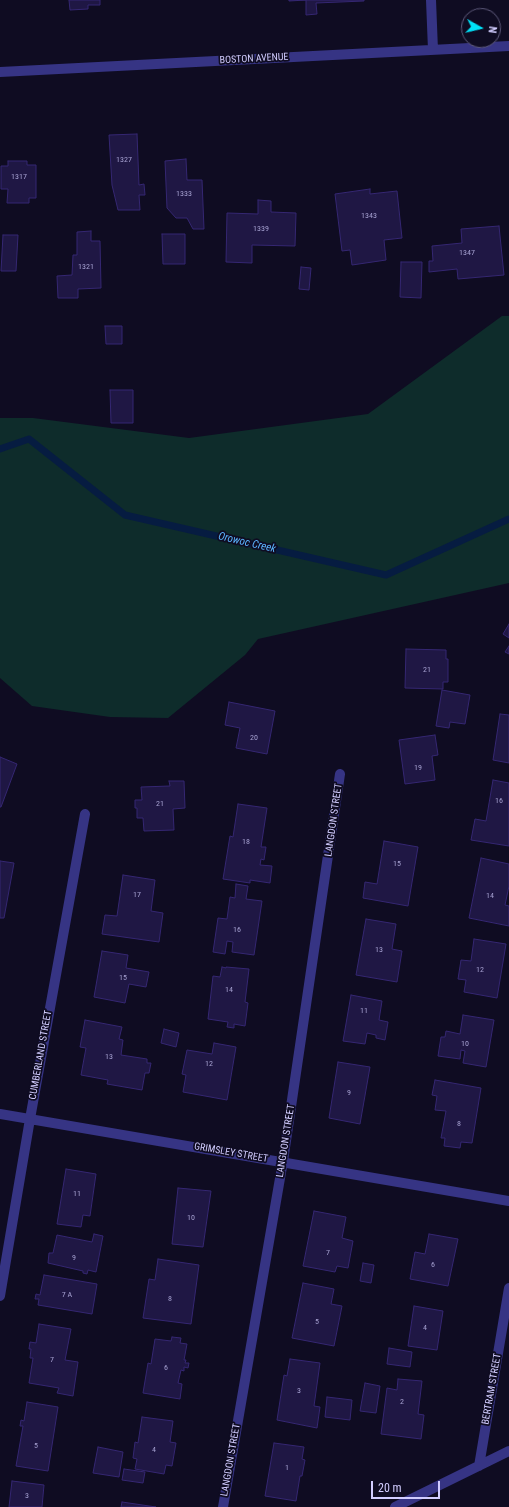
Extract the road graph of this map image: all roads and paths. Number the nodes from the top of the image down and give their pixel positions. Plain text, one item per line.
1 (431, 0) edge
2 (509, 46) edge
3 (433, 50) junction
4 (0, 72) edge
5 (340, 774) dead end
6 (85, 814) dead end
7 (0, 1114) edge
8 (30, 1119) junction
9 (283, 1161) junction
10 (509, 1201) edge
11 (509, 1288) edge
12 (0, 1296) edge
13 (509, 1452) edge
14 (479, 1466) junction
15 (223, 1507) edge
16 (395, 1507) edge

1 - 3 street
2 - 3 street, BOSTON AVENUE
3 - 4 street, BOSTON AVENUE
5 - 9 street, LANGDON STREET
6 - 8 street, CUMBERLAND STREET
7 - 8 street, GRIMSLEY STREET
8 - 9 street, GRIMSLEY STREET
8 - 12 street, CUMBERLAND STREET
9 - 10 street, GRIMSLEY STREET
9 - 15 street, LANGDON STREET
11 - 14 street, BERTRAM STREET
13 - 14 street
14 - 16 street

